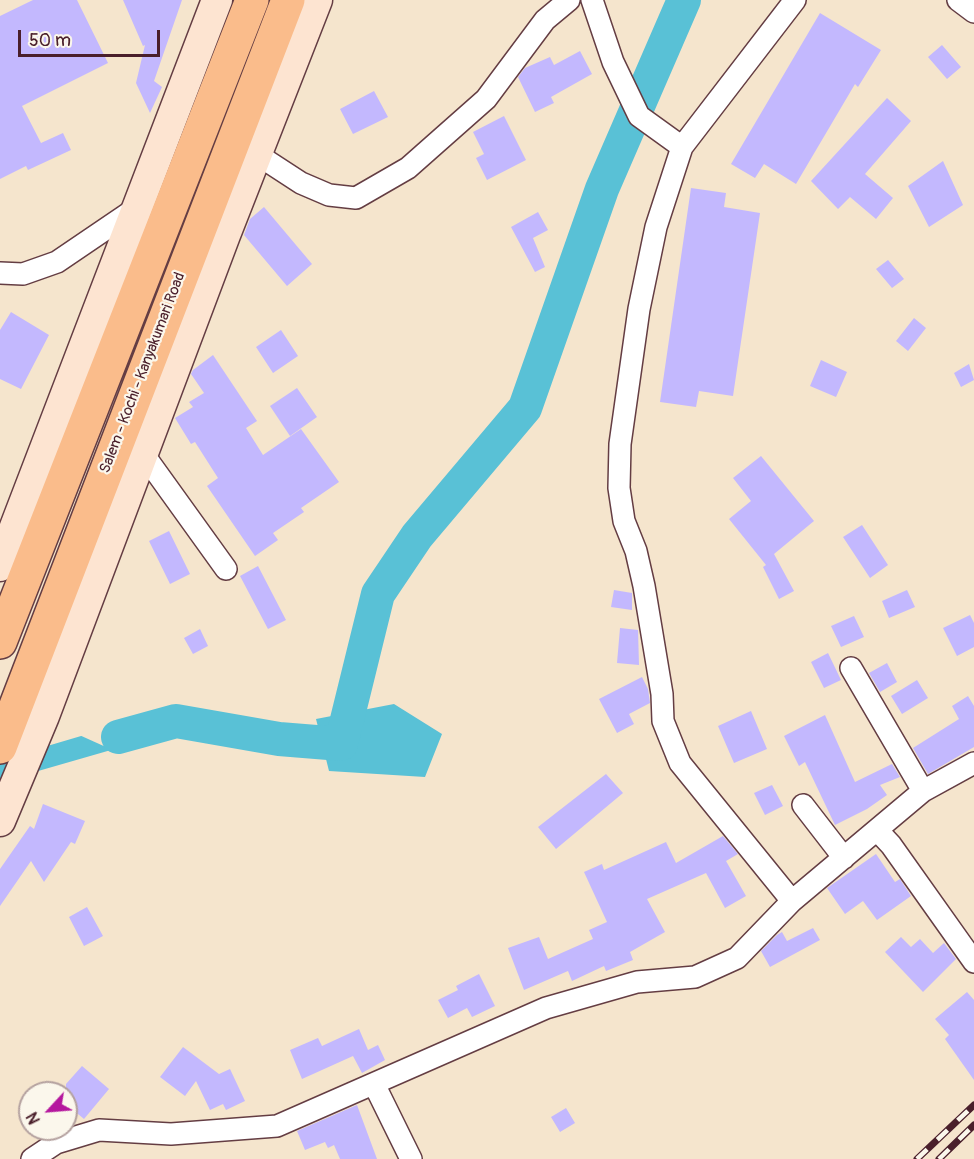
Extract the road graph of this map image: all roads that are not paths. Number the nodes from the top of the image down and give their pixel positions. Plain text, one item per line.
1 (217, 0) edge
2 (252, 0) edge
3 (288, 0) edge
4 (317, 0) edge
5 (568, 0) edge
6 (795, 0) edge
7 (958, 0) edge
8 (594, 8) edge
9 (974, 12) edge
10 (682, 147) junction
11 (258, 155) junction
12 (153, 211) junction
13 (212, 231) junction
14 (0, 273) edge
15 (144, 455) junction
16 (0, 566) edge
17 (226, 569) dead end
18 (0, 642) edge
19 (851, 668) dead end
20 (0, 747) edge
21 (974, 763) edge
22 (923, 791) junction
23 (803, 805) dead end
24 (5, 809) edge
25 (877, 830) junction
26 (844, 858) junction
27 (792, 900) junction
28 (974, 962) edge
29 (374, 1084) junction
30 (32, 1159) edge
31 (411, 1159) edge

1 - 12 street
2 - 12 highway
3 - 13 highway, Salem - Kochi - Kanyakumari Road
4 - 11 street
5 - 11 street
6 - 10 street
7 - 9 street
8 - 10 street
10 - 27 street
11 - 13 street
12 - 13 street
12 - 14 street
12 - 16 street
12 - 18 highway
13 - 15 street
13 - 20 highway, Salem - Kochi - Kanyakumari Road
15 - 17 street
15 - 24 street
19 - 22 street
21 - 22 street
22 - 25 street
23 - 26 street
25 - 26 street
25 - 28 street
26 - 27 street
27 - 29 street
29 - 30 street
29 - 31 street

